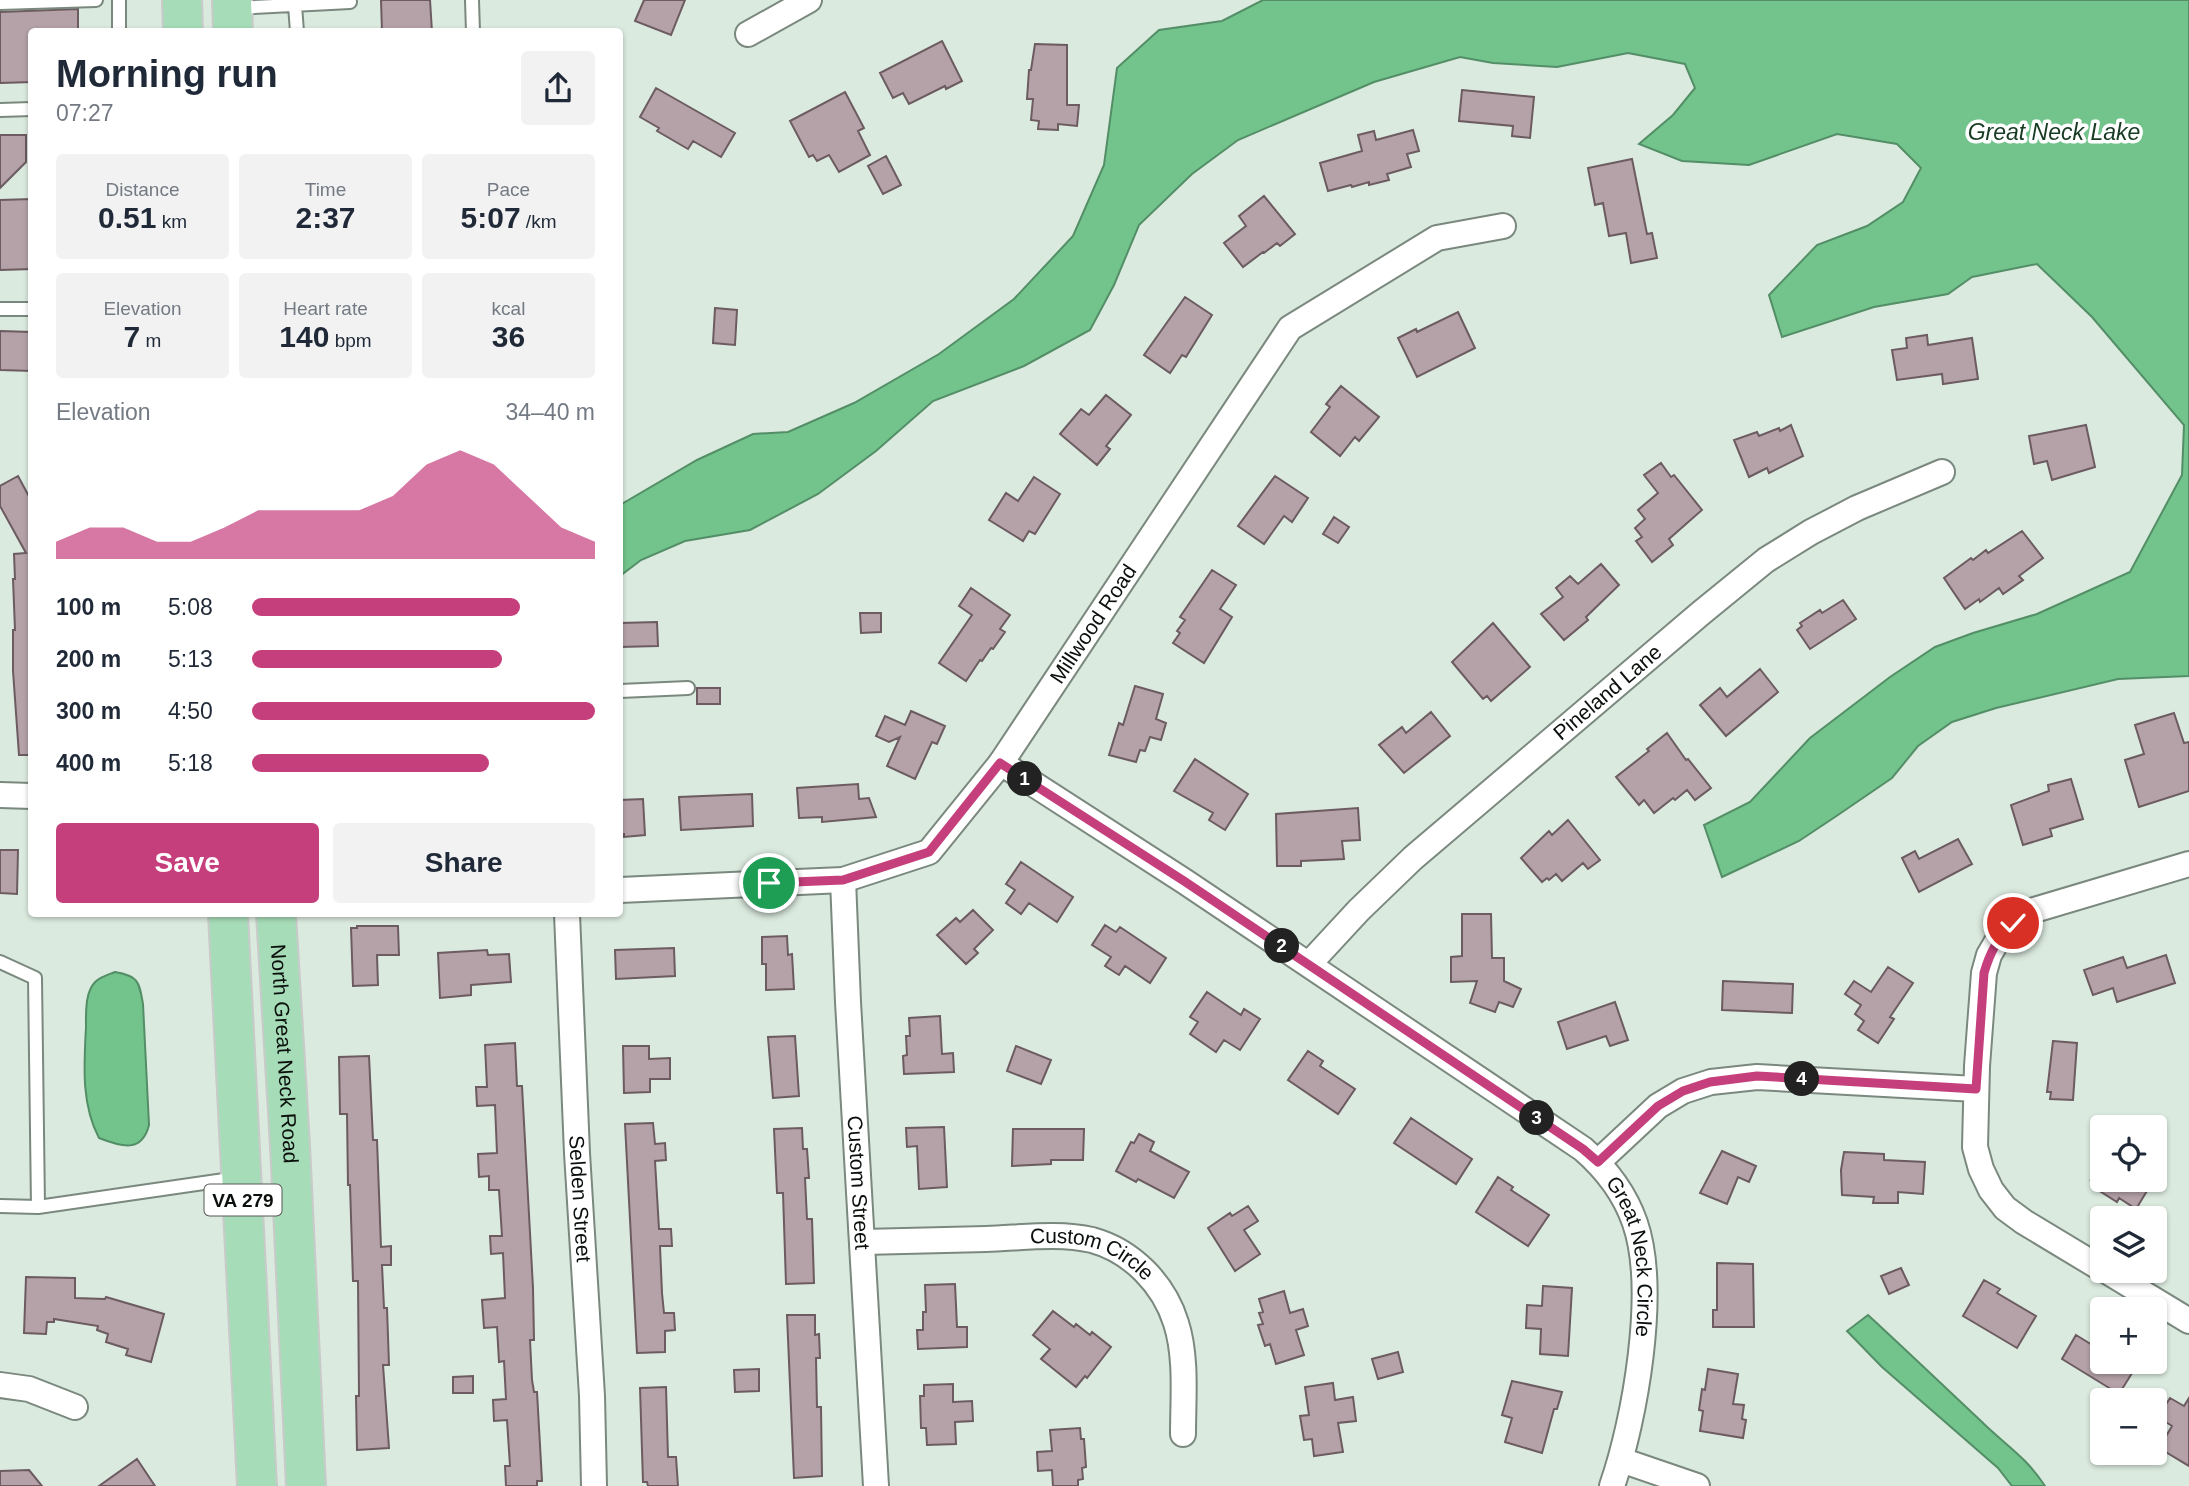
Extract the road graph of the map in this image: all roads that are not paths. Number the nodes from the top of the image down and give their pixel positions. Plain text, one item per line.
1 (96, 0) edge
2 (119, 0) edge
3 (182, 0) edge
4 (472, 0) edge
5 (809, 0) edge
6 (3, 2) edge
7 (350, 2) dead end
8 (295, 5) junction
9 (232, 13) edge
10 (119, 28) edge
11 (183, 28) edge
12 (297, 28) edge
13 (473, 28) edge
14 (748, 34) dead end
15 (28, 109) edge
16 (0, 110) edge
17 (1503, 226) dead end
18 (0, 309) edge
19 (28, 309) edge
20 (1942, 472) dead end
21 (688, 688) dead end
22 (623, 691) edge
23 (1000, 763) junction
24 (0, 794) edge
25 (28, 796) edge
26 (2189, 864) edge
27 (843, 880) junction
28 (623, 890) edge
29 (228, 917) edge
30 (276, 917) edge
31 (567, 917) edge
32 (0, 962) edge
33 (1309, 964) junction
34 (1976, 1089) junction
35 (1598, 1162) junction
36 (242, 1177) junction
37 (0, 1206) edge
38 (38, 1207) junction
39 (863, 1242) junction
40 (2090, 1262) edge
41 (2125, 1283) edge
42 (2189, 1321) edge
43 (0, 1385) edge
44 (75, 1406) dead end
45 (1183, 1434) dead end
46 (1621, 1460) junction
47 (257, 1486) edge
48 (306, 1486) edge
49 (594, 1486) edge
50 (876, 1486) edge
51 (1612, 1486) edge
52 (1697, 1486) edge

1 - 6 lane
2 - 10 lane
3 - 11 main road
4 - 13 lane
5 - 14 street
7 - 8 lane
8 - 9 lane
8 - 12 lane
15 - 16 lane
17 - 23 street, Millwood Road
18 - 19 lane
20 - 33 street, Pineland Lane
21 - 22 lane
23 - 27 street, Millwood Road
23 - 33 street, Great Neck Circle
24 - 25 street
26 - 34 street
27 - 28 street, Millwood Road
27 - 39 street, Custom Street
29 - 36 main road, VA 279
30 - 48 main road, North Great Neck Road / VA 279
31 - 49 street, Selden Street
32 - 38 lane
33 - 35 street, Great Neck Circle
34 - 35 street
34 - 40 street
35 - 46 street, Great Neck Circle
36 - 38 lane
36 - 47 main road, VA 279
37 - 38 lane
39 - 45 street, Custom Circle
39 - 50 street, Custom Street
41 - 42 street
43 - 44 street
46 - 51 street, Great Neck Circle
46 - 52 street

